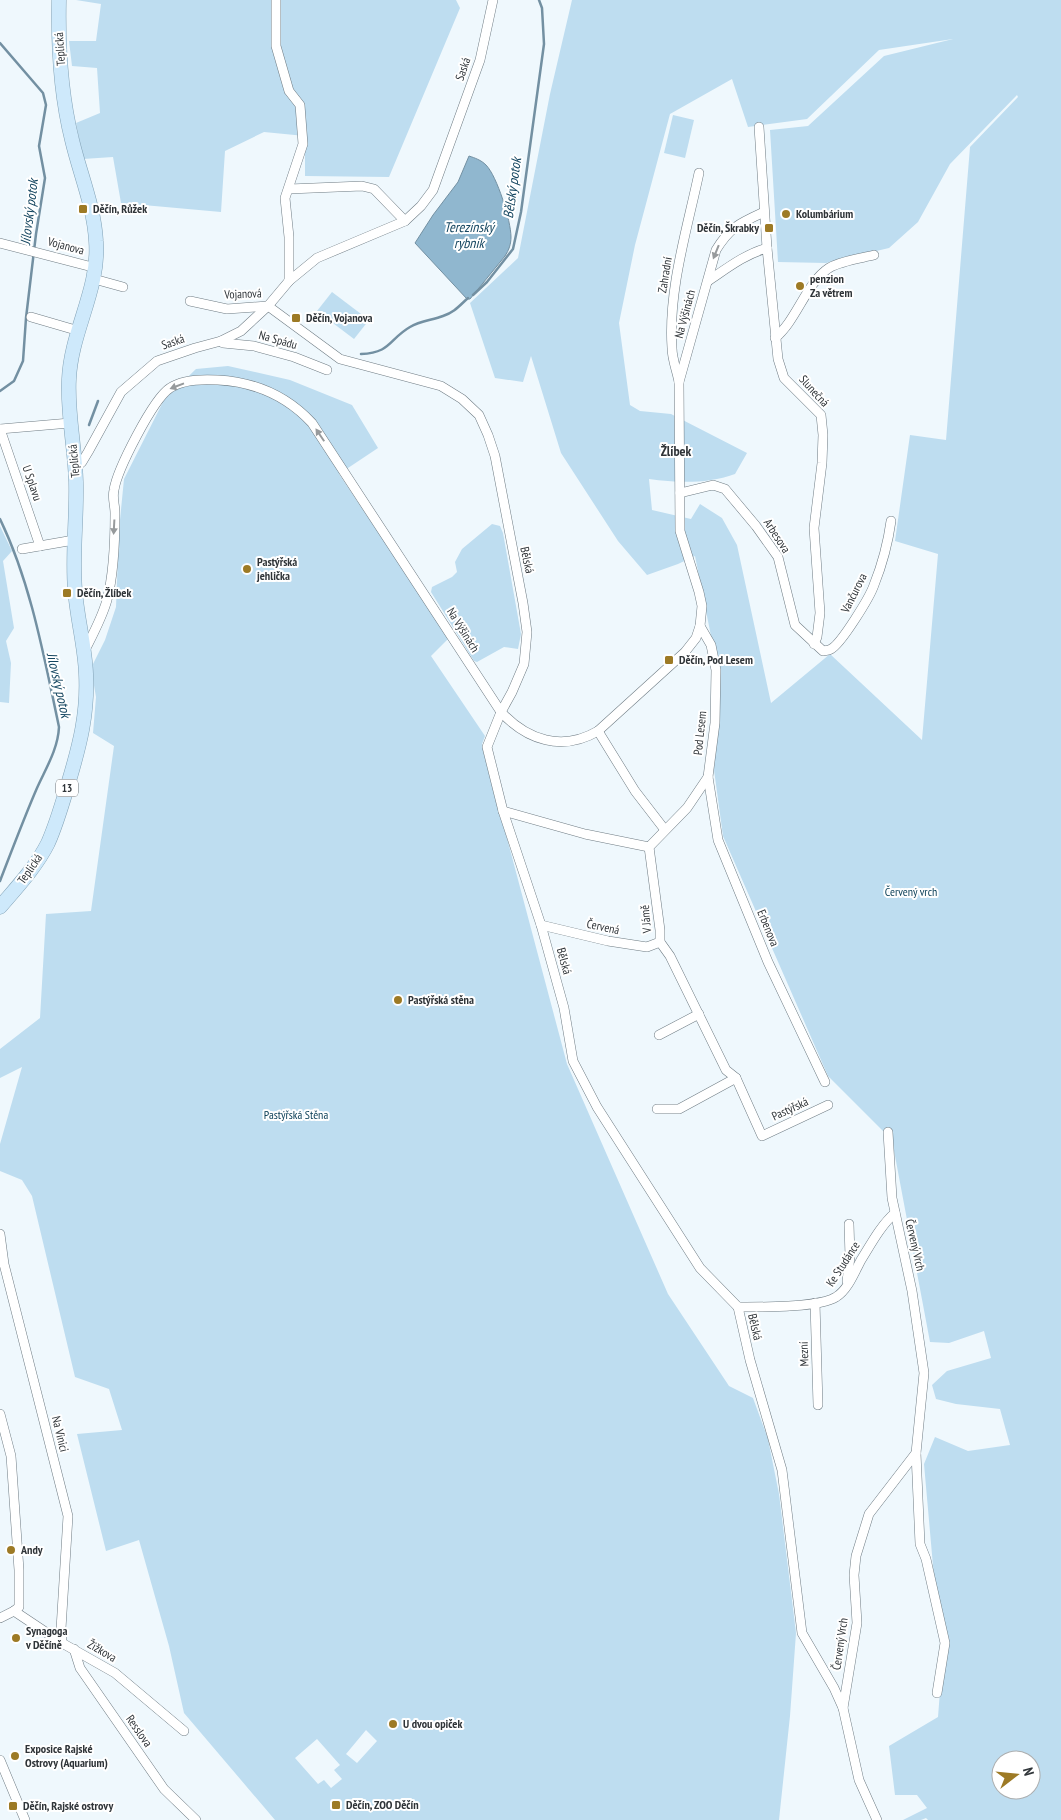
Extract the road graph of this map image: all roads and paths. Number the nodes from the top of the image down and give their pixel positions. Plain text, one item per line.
1 (59, 0) edge
2 (276, 0) edge
3 (493, 0) edge
4 (759, 127) dead end
5 (699, 173) dead end
6 (289, 189) junction
7 (764, 212) junction
8 (405, 221) junction
9 (0, 243) edge
10 (767, 248) junction
11 (874, 255) dead end
12 (95, 274) junction
13 (289, 281) junction
14 (708, 281) junction
15 (123, 287) dead end
16 (190, 301) dead end
17 (268, 306) junction
18 (31, 316) dead end
19 (79, 331) junction
20 (775, 338) junction
21 (221, 341) junction
22 (327, 370) dead end
23 (680, 382) junction
24 (70, 423) junction
25 (0, 429) edge
26 (75, 468) junction
27 (680, 488) junction
28 (891, 521) dead end
29 (74, 540) junction
30 (40, 546) junction
31 (22, 549) dead end
32 (700, 626) junction
33 (814, 644) junction
34 (84, 652) junction
35 (501, 712) junction
36 (598, 731) junction
37 (708, 777) junction
38 (503, 811) junction
39 (665, 830) junction
40 (649, 847) junction
41 (0, 907) edge
42 (541, 925) junction
43 (660, 942) junction
44 (699, 1014) junction
45 (659, 1035) dead end
46 (736, 1078) junction
47 (824, 1082) dead end
48 (828, 1105) dead end
49 (657, 1109) dead end
50 (888, 1132) dead end
51 (762, 1136) joint
52 (895, 1213) junction
53 (849, 1224) dead end
54 (0, 1234) edge
55 (846, 1286) junction
56 (815, 1303) junction
57 (738, 1307) junction
58 (818, 1405) dead end
59 (0, 1414) edge
60 (916, 1453) junction
61 (14, 1612) junction
62 (0, 1618) edge
63 (62, 1643) junction
64 (74, 1649) junction
65 (937, 1693) dead end
66 (842, 1708) junction
67 (184, 1731) dead end
68 (0, 1760) edge
69 (25, 1820) edge
70 (196, 1820) edge
71 (877, 1820) edge

1 - 12 main road, Teplická / 13
2 - 6 street
3 - 8 street, Saská
4 - 7 street, Slunečná
5 - 23 street, Zahradní
6 - 8 street
6 - 13 street
7 - 10 street, Slunečná
7 -> 14 street, Na Výšinách
8 - 13 street, Saská
9 - 12 street, Vojanova
10 - 14 street, Na Výšinách
10 - 20 street, Slunečná
11 - 20 street
12 - 15 street, Vojanova
12 - 19 main road, Teplická / 13
13 - 17 street, Saská
14 - 23 street, Na Výšinách
16 - 17 street, Vojanová
17 - 21 street, Saská
17 - 35 street, Bělská
18 - 19 street
19 - 24 main road, Teplická / 13
20 - 33 street, Slunečná
21 - 22 street, Na Spádu
21 - 26 street, Saská
23 - 27 street, Na Výšinách
24 - 25 street
24 - 26 main road, Teplická / 13
25 - 30 street, U Splavu
26 - 29 main road, Teplická / 13
27 - 32 street, Na Výšinách
27 - 33 street, Arbesova
28 - 33 street, Vančurova
29 - 30 street
29 - 34 main road, Teplická / 13
30 - 31 street
32 - 36 street, Na Výšinách
32 - 37 street, Pod Lesem
35 -> 34 street, Na Výšinách
34 - 41 main road, Teplická / 13
35 - 36 street, Na Výšinách
35 - 38 street, Bělská
36 - 39 street
37 - 39 street, Pod Lesem
37 - 47 street, Erbenova
38 - 40 street
38 - 42 street, Bělská
39 - 40 street
40 - 43 street, V Jámě
42 - 43 street, Červená
42 - 57 street, Bělská
43 - 44 street, V Jámě
44 - 45 street
44 - 46 street, V Jámě
46 - 49 street
46 - 51 street, V Jámě
48 - 51 street, Pastýřská
50 - 52 street, Červený Vrch
52 - 55 street, Ke Studánce
52 - 60 street, Červený Vrch
53 - 55 street
54 - 63 street, Na Vinici
55 - 56 street, Ke Studánce
56 - 57 street, Ke Studánce
56 - 58 street, Mezní
57 - 66 street, Bělská
59 - 61 street
60 - 65 street, Červený Vrch
60 - 66 street, Červený Vrch
61 - 62 street
61 - 63 street, Žižkova
63 - 64 street, Žižkova
64 - 67 street, Žižkova
64 - 70 street, Resslova
66 - 71 street, Červený Vrch
68 - 69 street

